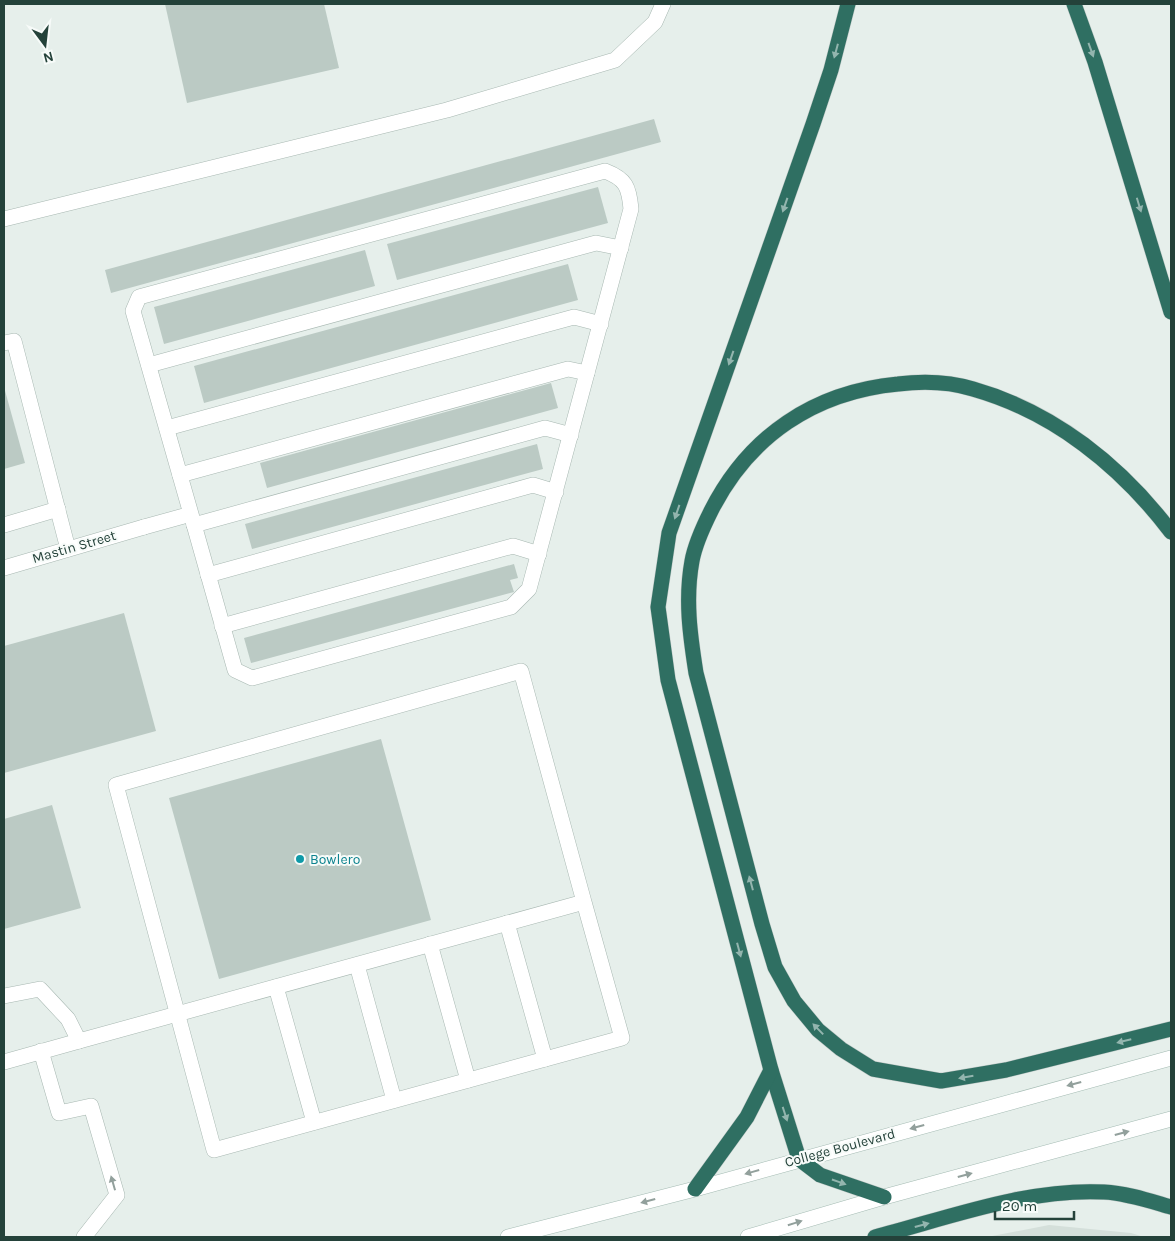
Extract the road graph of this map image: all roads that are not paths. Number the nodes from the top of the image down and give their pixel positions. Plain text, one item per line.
1 (663, 4) edge
2 (848, 4) edge
3 (1074, 4) edge
4 (4, 219) edge
5 (621, 248) junction
6 (1171, 312) edge
7 (601, 324) junction
8 (4, 343) edge
9 (149, 365) junction
10 (588, 373) junction
11 (167, 428) junction
12 (571, 434) junction
13 (180, 476) junction
14 (556, 492) junction
15 (58, 509) junction
16 (192, 520) junction
17 (4, 524) edge
18 (1171, 532) edge
19 (68, 549) junction
20 (539, 554) junction
21 (4, 568) edge
22 (208, 575) junction
23 (222, 626) junction
24 (584, 902) junction
25 (507, 923) junction
26 (430, 944) junction
27 (357, 965) junction
28 (276, 987) junction
29 (4, 996) edge
30 (176, 1015) junction
31 (1171, 1029) edge
32 (79, 1041) junction
33 (41, 1051) junction
34 (1171, 1058) edge
35 (545, 1059) junction
36 (4, 1062) edge
37 (771, 1070) junction
38 (468, 1080) junction
39 (394, 1100) junction
40 (1171, 1119) edge
41 (314, 1122) junction
42 (799, 1158) junction
43 (695, 1189) junction
44 (884, 1197) junction
45 (1171, 1207) edge
46 (84, 1237) edge
47 (508, 1237) edge
48 (748, 1237) edge
49 (875, 1237) edge

1 - 4 main road
2 -> 37 highway
3 -> 6 highway
5 - 7 main road
5 - 9 main road
5 - 9 main road
7 - 10 main road
7 - 11 main road
8 - 15 main road
9 - 11 main road
10 - 12 main road
10 - 13 main road
11 - 13 main road
12 - 14 main road
12 - 16 main road, Mastin Street
13 - 16 main road
14 - 20 main road
14 - 22 main road
15 - 17 main road
15 - 19 main road
16 - 19 main road, Mastin Street
16 - 22 main road
31 -> 18 highway
19 - 21 main road, Mastin Street
20 - 23 main road
20 - 23 main road
22 - 23 main road
24 - 25 main road
24 - 30 main road
24 - 35 main road
25 - 26 main road
25 - 35 main road
26 - 27 main road
26 - 38 main road
27 - 28 main road
27 - 39 main road
28 - 30 main road
28 - 41 main road
29 - 32 main road
30 - 32 main road
30 - 41 main road
32 - 33 main road
33 - 36 main road
46 -> 33 main road
34 -> 42 main road, College Boulevard
35 - 38 main road
37 -> 42 highway
37 - 43 highway
38 - 39 main road
39 - 41 main road
44 -> 40 main road
42 -> 43 main road, College Boulevard
42 -> 44 highway
43 -> 47 main road, College Boulevard
48 -> 44 main road
49 -> 45 highway

